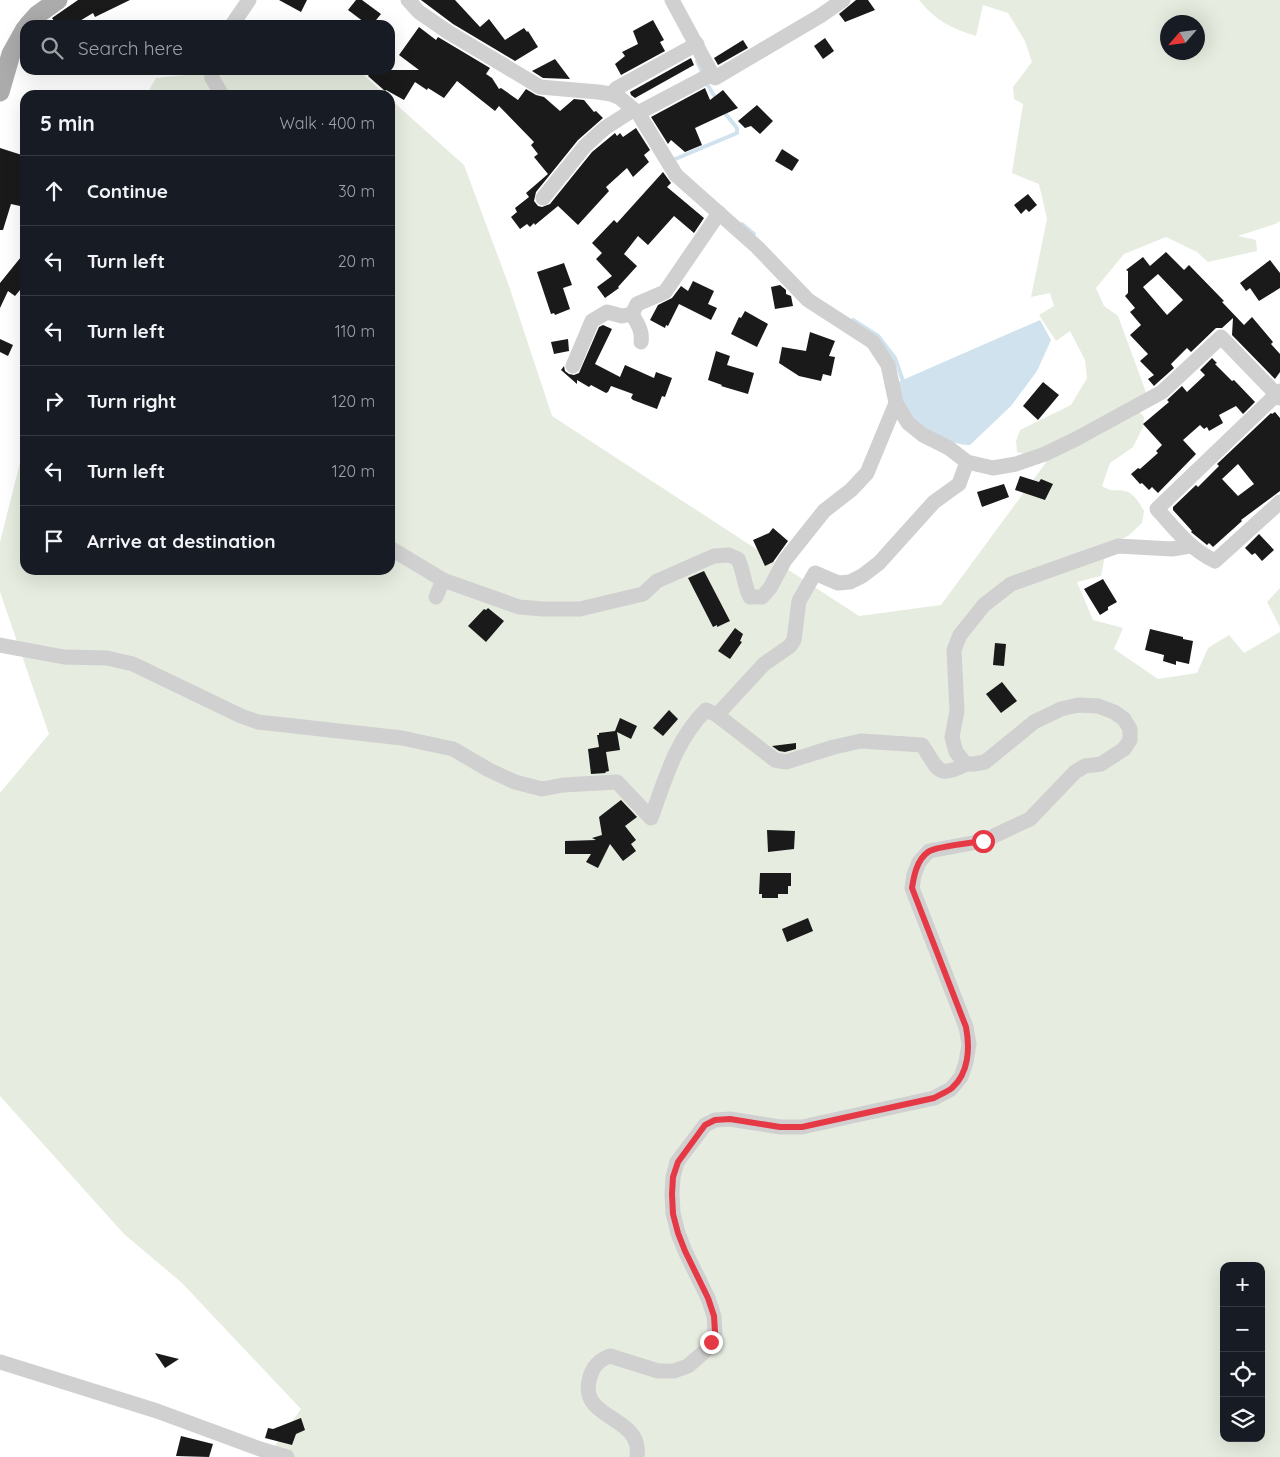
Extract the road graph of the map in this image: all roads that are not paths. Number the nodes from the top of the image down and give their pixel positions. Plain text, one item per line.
1 (58, 0) edge
2 (249, 0) edge
3 (408, 0) edge
4 (672, 0) edge
5 (843, 0) edge
6 (32, 20) edge
7 (235, 20) edge
8 (20, 38) edge
9 (692, 47) junction
10 (212, 75) edge
11 (707, 77) junction
12 (219, 90) edge
13 (0, 92) edge
14 (611, 94) junction
15 (635, 112) junction
16 (543, 198) dead end
17 (719, 213) junction
18 (632, 314) junction
19 (640, 342) dead end
20 (573, 366) dead end
21 (1279, 394) edge
22 (896, 404) junction
23 (967, 462) junction
24 (1280, 502) edge
25 (1190, 546) junction
26 (395, 551) edge
27 (444, 580) junction
28 (436, 597) dead end
29 (0, 645) edge
30 (717, 714) junction
31 (966, 764) junction
32 (0, 1362) edge
33 (287, 1457) edge
34 (637, 1457) edge

1 - 6 main road
2 - 7 street
3 - 14 street
4 - 9 street
5 - 11 street
8 - 13 main road
9 - 11 street
9 - 14 street
10 - 12 street
11 - 15 street
14 - 15 street
15 - 16 street
15 - 17 street
17 - 18 street
17 - 22 street
18 - 19 street
18 - 20 street
21 - 23 street
21 - 25 street
22 - 23 street
22 - 27 street
23 - 30 street
24 - 25 street
25 - 31 street
26 - 27 street
27 - 28 street
29 - 30 street
30 - 31 street
31 - 34 street
32 - 33 street

